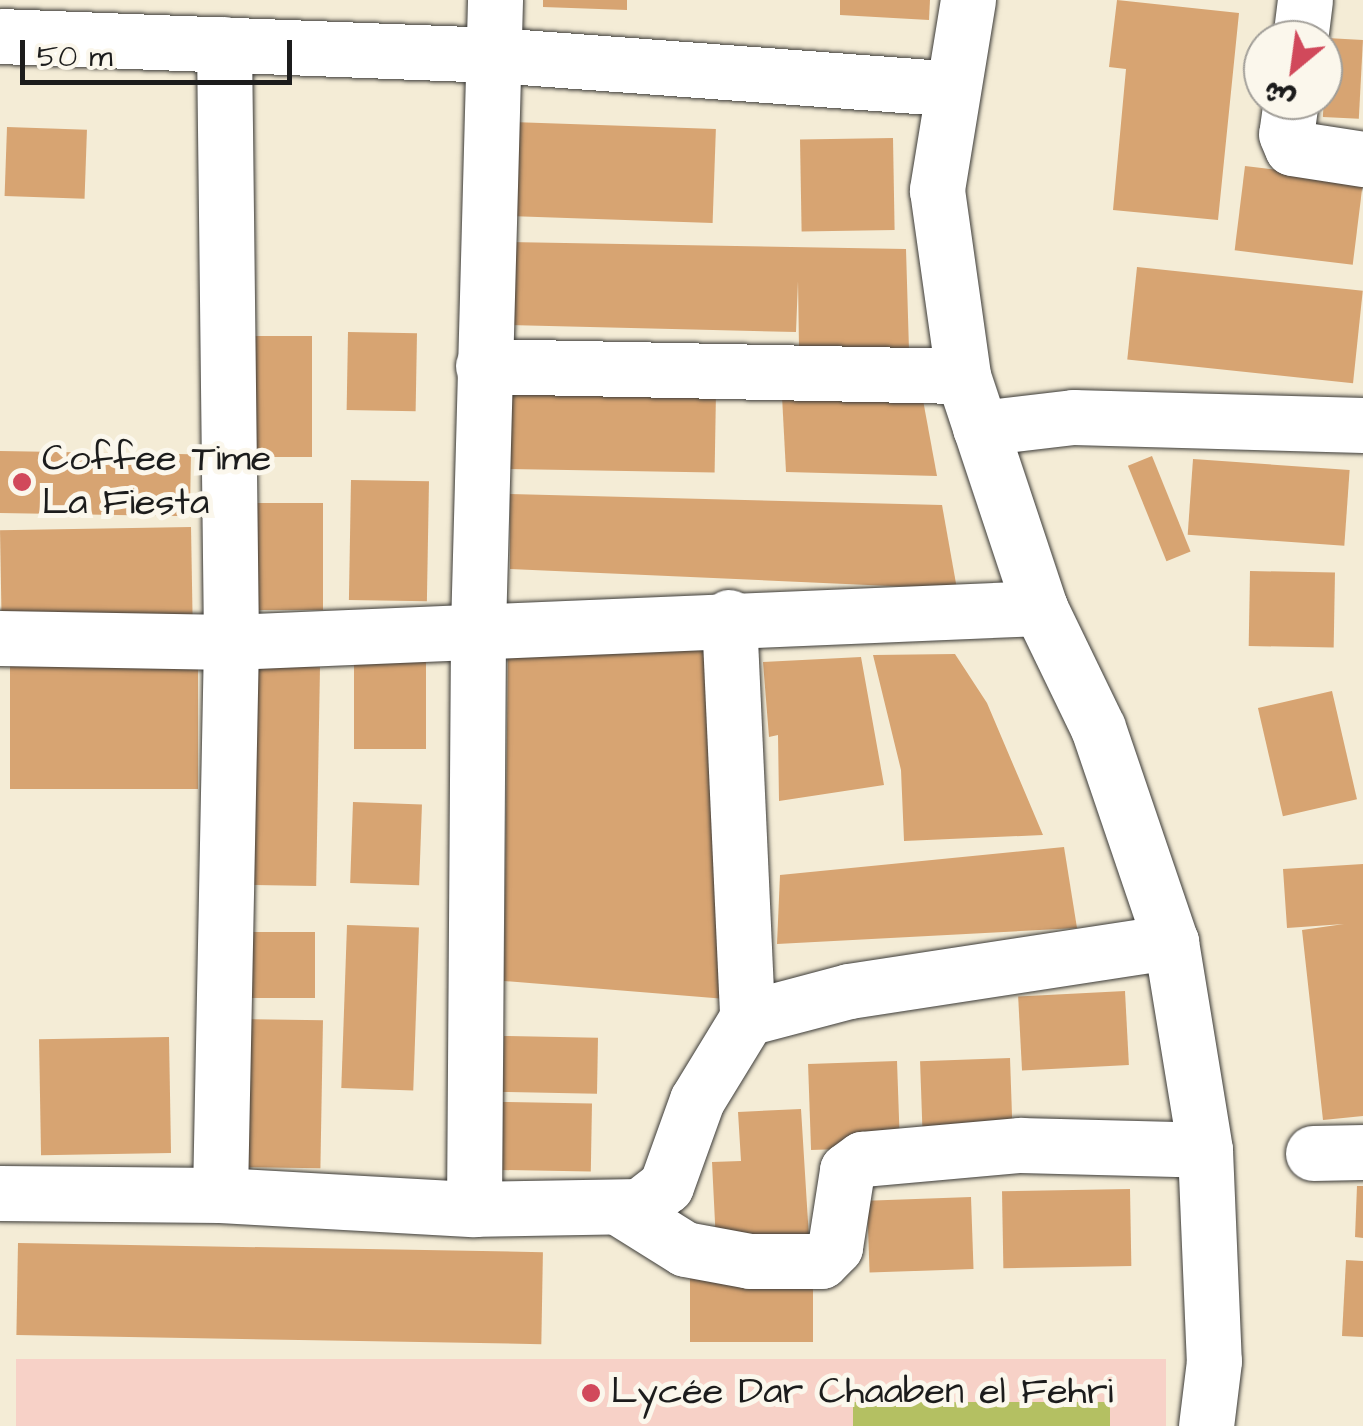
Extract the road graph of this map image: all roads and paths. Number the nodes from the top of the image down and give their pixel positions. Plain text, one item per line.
1 (495, 0) edge
2 (968, 0) edge
3 (283, 23) edge
4 (0, 36) edge
5 (224, 44) junction
6 (494, 56) junction
7 (954, 90) junction
8 (1288, 120) edge
9 (1363, 159) edge
10 (483, 366) junction
11 (963, 376) junction
12 (1025, 422) junction
13 (1363, 425) edge
14 (1040, 608) junction
15 (730, 617) junction
16 (478, 629) junction
17 (0, 638) edge
18 (231, 642) junction
19 (1170, 942) junction
20 (747, 1018) junction
21 (1205, 1150) junction
22 (0, 1193) edge
23 (220, 1195) junction
24 (474, 1208) junction
25 (621, 1210) junction
26 (1206, 1426) edge

1 - 6 street
2 - 7 street
3 - 5 street
3 - 6 street
4 - 5 street
5 - 18 street
6 - 7 street
6 - 10 street
7 - 11 street
8 - 9 street
10 - 11 street
10 - 16 street
11 - 12 street
12 - 13 street
12 - 14 street
14 - 15 street
14 - 19 street
15 - 16 street
15 - 20 street
16 - 18 street
16 - 24 street
17 - 18 street
18 - 23 street
19 - 20 street
19 - 21 street
20 - 25 street
21 - 25 street
21 - 26 street
22 - 23 street
23 - 24 street
24 - 25 street

